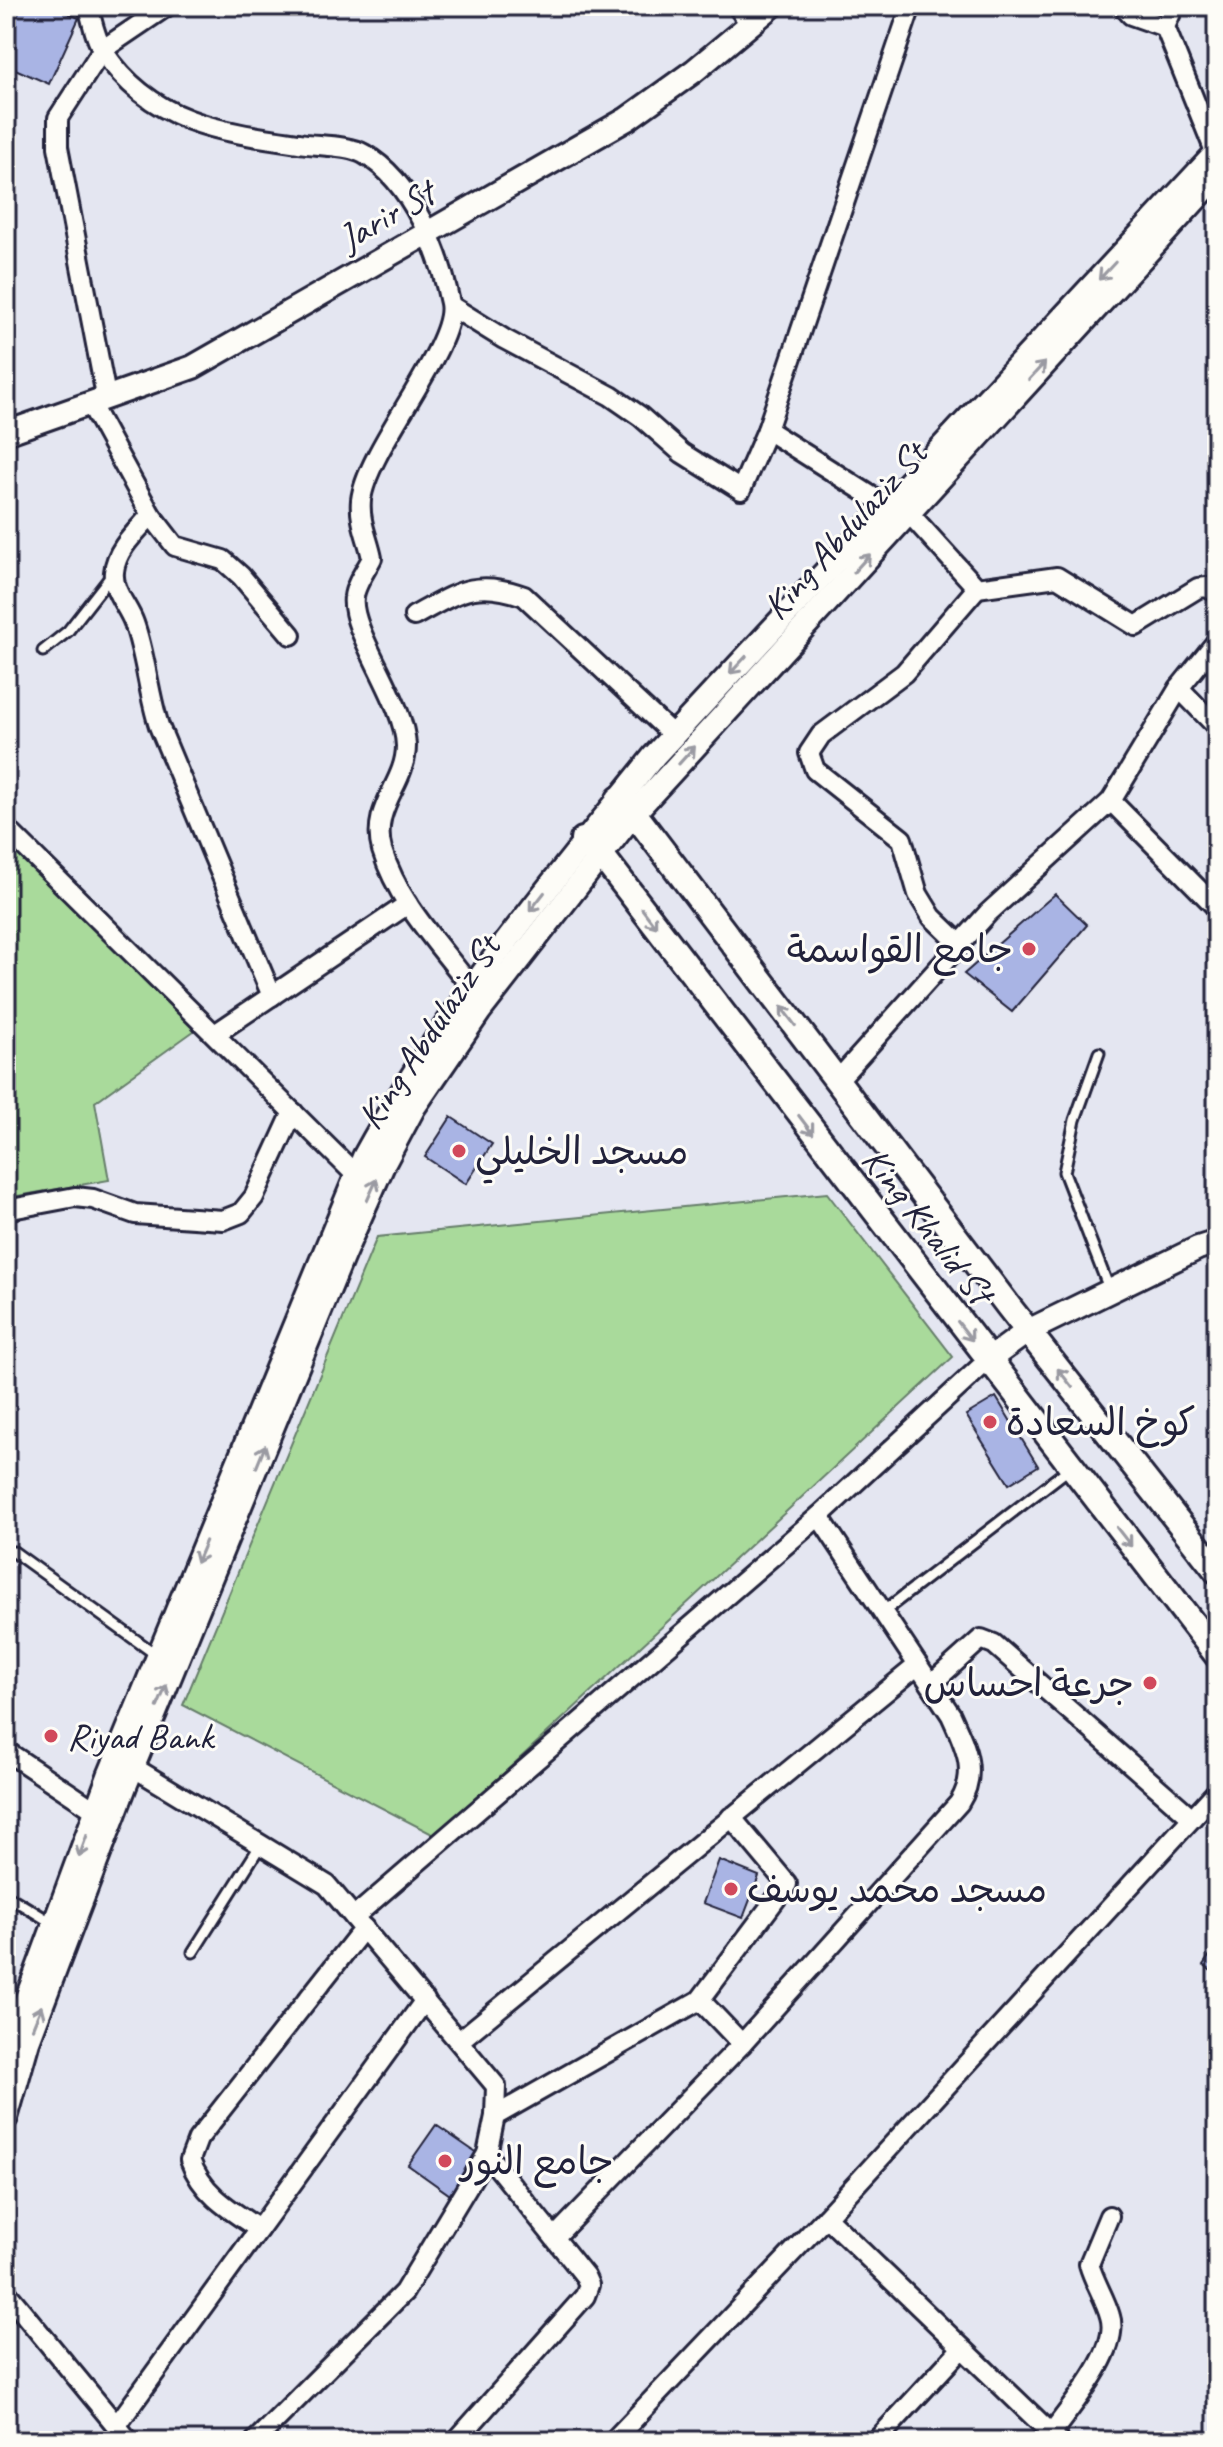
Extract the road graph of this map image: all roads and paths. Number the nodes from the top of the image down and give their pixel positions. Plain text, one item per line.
1 (88, 6) edge
2 (167, 6) edge
3 (737, 6) edge
4 (772, 6) edge
5 (911, 6) edge
6 (1123, 6) edge
7 (1174, 6) edge
8 (751, 25) junction
9 (1165, 27) junction
10 (102, 50) junction
11 (1217, 160) edge
12 (427, 233) junction
13 (451, 306) junction
14 (98, 399) junction
15 (767, 430) junction
16 (6, 433) edge
17 (898, 509) junction
18 (151, 515) junction
19 (113, 573) junction
20 (977, 588) junction
21 (1217, 593) edge
22 (414, 616) dead end
23 (291, 635) dead end
24 (1217, 641) edge
25 (43, 651) dead end
26 (1179, 688) junction
27 (1217, 727) edge
28 (673, 735) junction
29 (1111, 801) junction
30 (627, 806) junction
31 (6, 828) edge
32 (592, 848) junction
33 (408, 904) junction
34 (1217, 908) edge
35 (960, 944) junction
36 (471, 987) junction
37 (272, 996) junction
38 (215, 1034) junction
39 (1099, 1053) dead end
40 (837, 1081) junction
41 (293, 1112) junction
42 (357, 1176) junction
43 (6, 1210) edge
44 (1217, 1242) edge
45 (1110, 1291) junction
46 (1028, 1331) junction
47 (987, 1361) junction
48 (1070, 1468) junction
49 (819, 1516) junction
50 (14, 1552) dead end
51 (1217, 1571) edge
52 (884, 1611) junction
53 (1217, 1655) edge
54 (158, 1656) junction
55 (918, 1665) junction
56 (931, 1684) junction
57 (6, 1751) edge
58 (133, 1767) junction
59 (1217, 1791) edge
60 (96, 1811) junction
61 (731, 1817) junction
62 (1192, 1818) junction
63 (260, 1846) junction
64 (6, 1895) edge
65 (359, 1922) junction
66 (54, 1924) junction
67 (193, 1952) dead end
68 (425, 2000) junction
69 (700, 2000) junction
70 (13, 2007) edge
71 (459, 2041) junction
72 (742, 2044) junction
73 (6, 2055) edge
74 (495, 2116) junction
75 (6, 2118) edge
76 (487, 2154) junction
77 (1109, 2216) dead end
78 (826, 2217) junction
79 (259, 2229) junction
80 (555, 2237) junction
81 (6, 2292) edge
82 (962, 2348) junction
83 (117, 2425) junction
84 (1055, 2437) edge
85 (129, 2441) edge
86 (255, 2441) edge
87 (456, 2441) edge
88 (613, 2441) edge
89 (876, 2441) edge

1 - 10 street
2 - 10 street
3 - 8 street
4 - 8 street, Jarir St
5 - 15 street
6 - 9 street
7 - 9 street
8 - 12 street, Jarir St
9 - 11 street
10 - 12 street
10 - 14 street
11 - 17 street, King Abdulaziz St
12 - 13 street
12 - 14 street, Jarir St
13 - 15 street
13 - 33 street
14 - 16 street, Jarir St
14 - 18 street
15 - 17 street
17 - 20 street
17 -> 28 street, King Abdulaziz St
30 -> 17 street, King Abdulaziz St
18 - 19 street
18 - 23 street
19 - 25 lane
19 - 37 street
20 - 21 street
20 - 35 street
22 - 28 street
24 - 26 street
26 - 27 street
26 - 29 street
28 - 30 street, King Abdulaziz St
29 - 34 street
29 - 35 street
30 - 32 street, King Abdulaziz St
40 -> 30 main road, King Khalid St
31 - 38 street
32 -> 36 street, King Abdulaziz St
32 -> 47 main road, King Khalid St
58 -> 32 street, King Abdulaziz St
33 - 36 street
33 - 37 street
35 - 40 street
36 - 42 street, King Abdulaziz St
37 - 38 street
38 - 41 street
39 - 45 lane
40 - 46 main road, King Khalid St
41 - 42 street
41 - 43 street
42 -> 54 street, King Abdulaziz St
44 - 45 street
45 - 46 street
46 - 47 street
51 -> 46 main road, King Khalid St
47 - 48 main road, King Khalid St
47 - 49 street
48 - 52 lane
48 -> 53 main road, King Khalid St
49 - 52 street
49 - 65 street
50 - 54 lane
52 - 55 street
54 - 60 street, King Abdulaziz St
55 - 56 street
55 - 61 street
56 - 62 street
56 - 72 street
57 - 60 street
58 - 63 street
75 -> 58 street, King Abdulaziz St
59 - 62 street
60 -> 66 street, King Abdulaziz St
61 - 69 street
61 - 71 street
62 - 78 street
63 - 65 street
63 - 67 lane
64 - 66 lane
65 - 68 street
65 - 79 street
66 - 70 street, King Abdulaziz St
68 - 71 street
68 - 79 street
69 - 72 street
69 - 74 street
70 - 73 street, King Abdulaziz St
71 - 74 street
72 - 80 street
74 - 76 street
76 - 80 street
76 - 86 street
77 - 84 street
78 - 82 street
78 - 88 street
79 - 83 street
80 - 87 street
81 - 83 street
82 - 84 street
82 - 89 street
83 - 85 street

